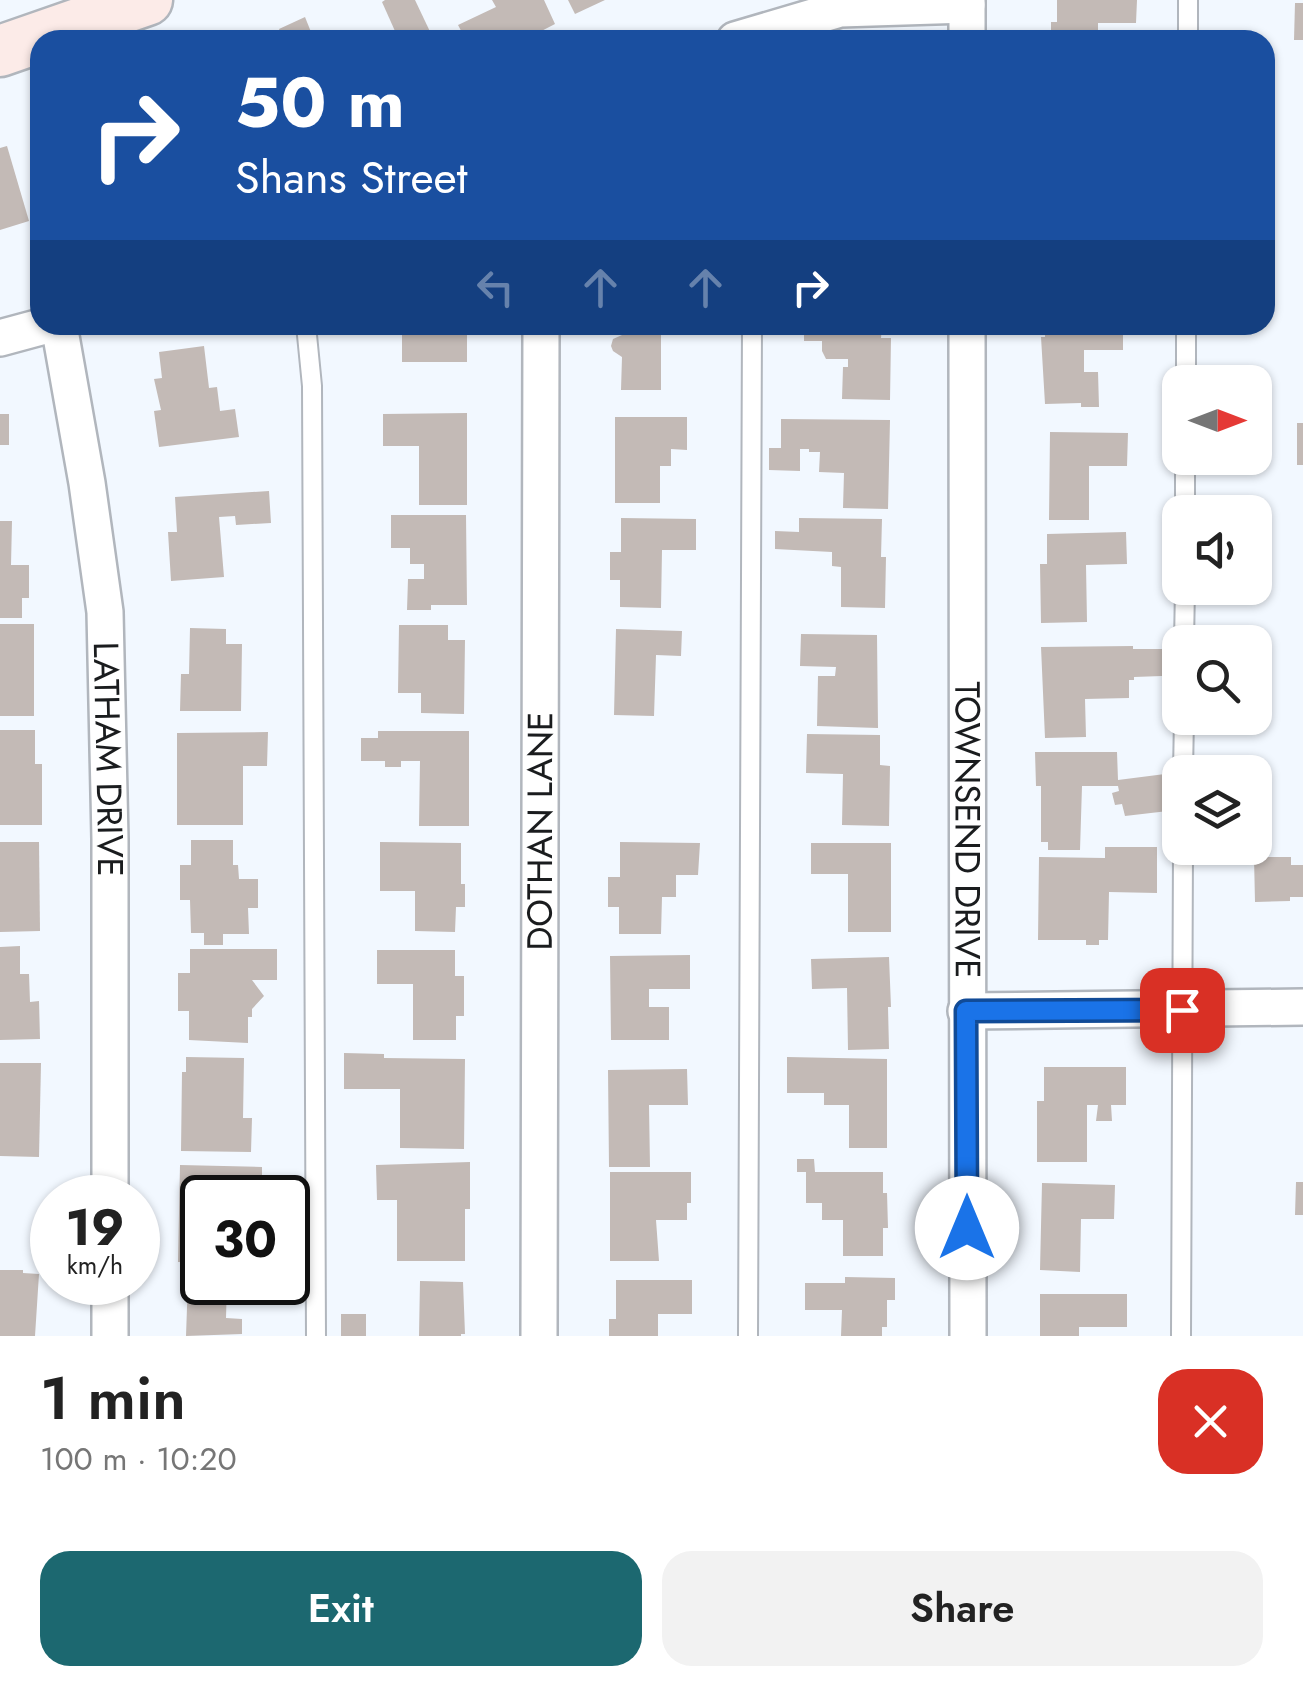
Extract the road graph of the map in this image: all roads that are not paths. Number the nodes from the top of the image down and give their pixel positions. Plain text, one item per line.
1 (1188, 0) edge
2 (122, 4) edge
3 (967, 15) edge
4 (53, 30) edge
5 (769, 30) edge
6 (1188, 30) edge
7 (30, 39) edge
8 (0, 50) edge
9 (30, 330) edge
10 (61, 335) edge
11 (307, 335) edge
12 (542, 335) edge
13 (752, 335) edge
14 (966, 335) edge
15 (1186, 335) edge
16 (0, 338) edge
17 (1186, 365) edge
18 (1183, 865) edge
19 (1303, 1008) edge
20 (1182, 1010) junction
21 (966, 1011) junction
22 (110, 1175) edge
23 (110, 1305) edge
24 (110, 1336) edge
25 (316, 1336) edge
26 (538, 1336) edge
27 (748, 1336) edge
28 (968, 1336) edge
29 (1181, 1336) edge

1 - 6 lane
2 - 4 main road
3 - 5 street
7 - 8 main road
9 - 16 street
10 - 22 street, LATHAM DRIVE
11 - 25 lane
12 - 26 street, DOTHAN LANE
13 - 27 lane
14 - 21 street, TOWNSEND DRIVE
15 - 17 lane
18 - 20 lane
19 - 20 street
20 - 21 street
20 - 29 lane
21 - 28 street, TOWNSEND DRIVE
23 - 24 street

